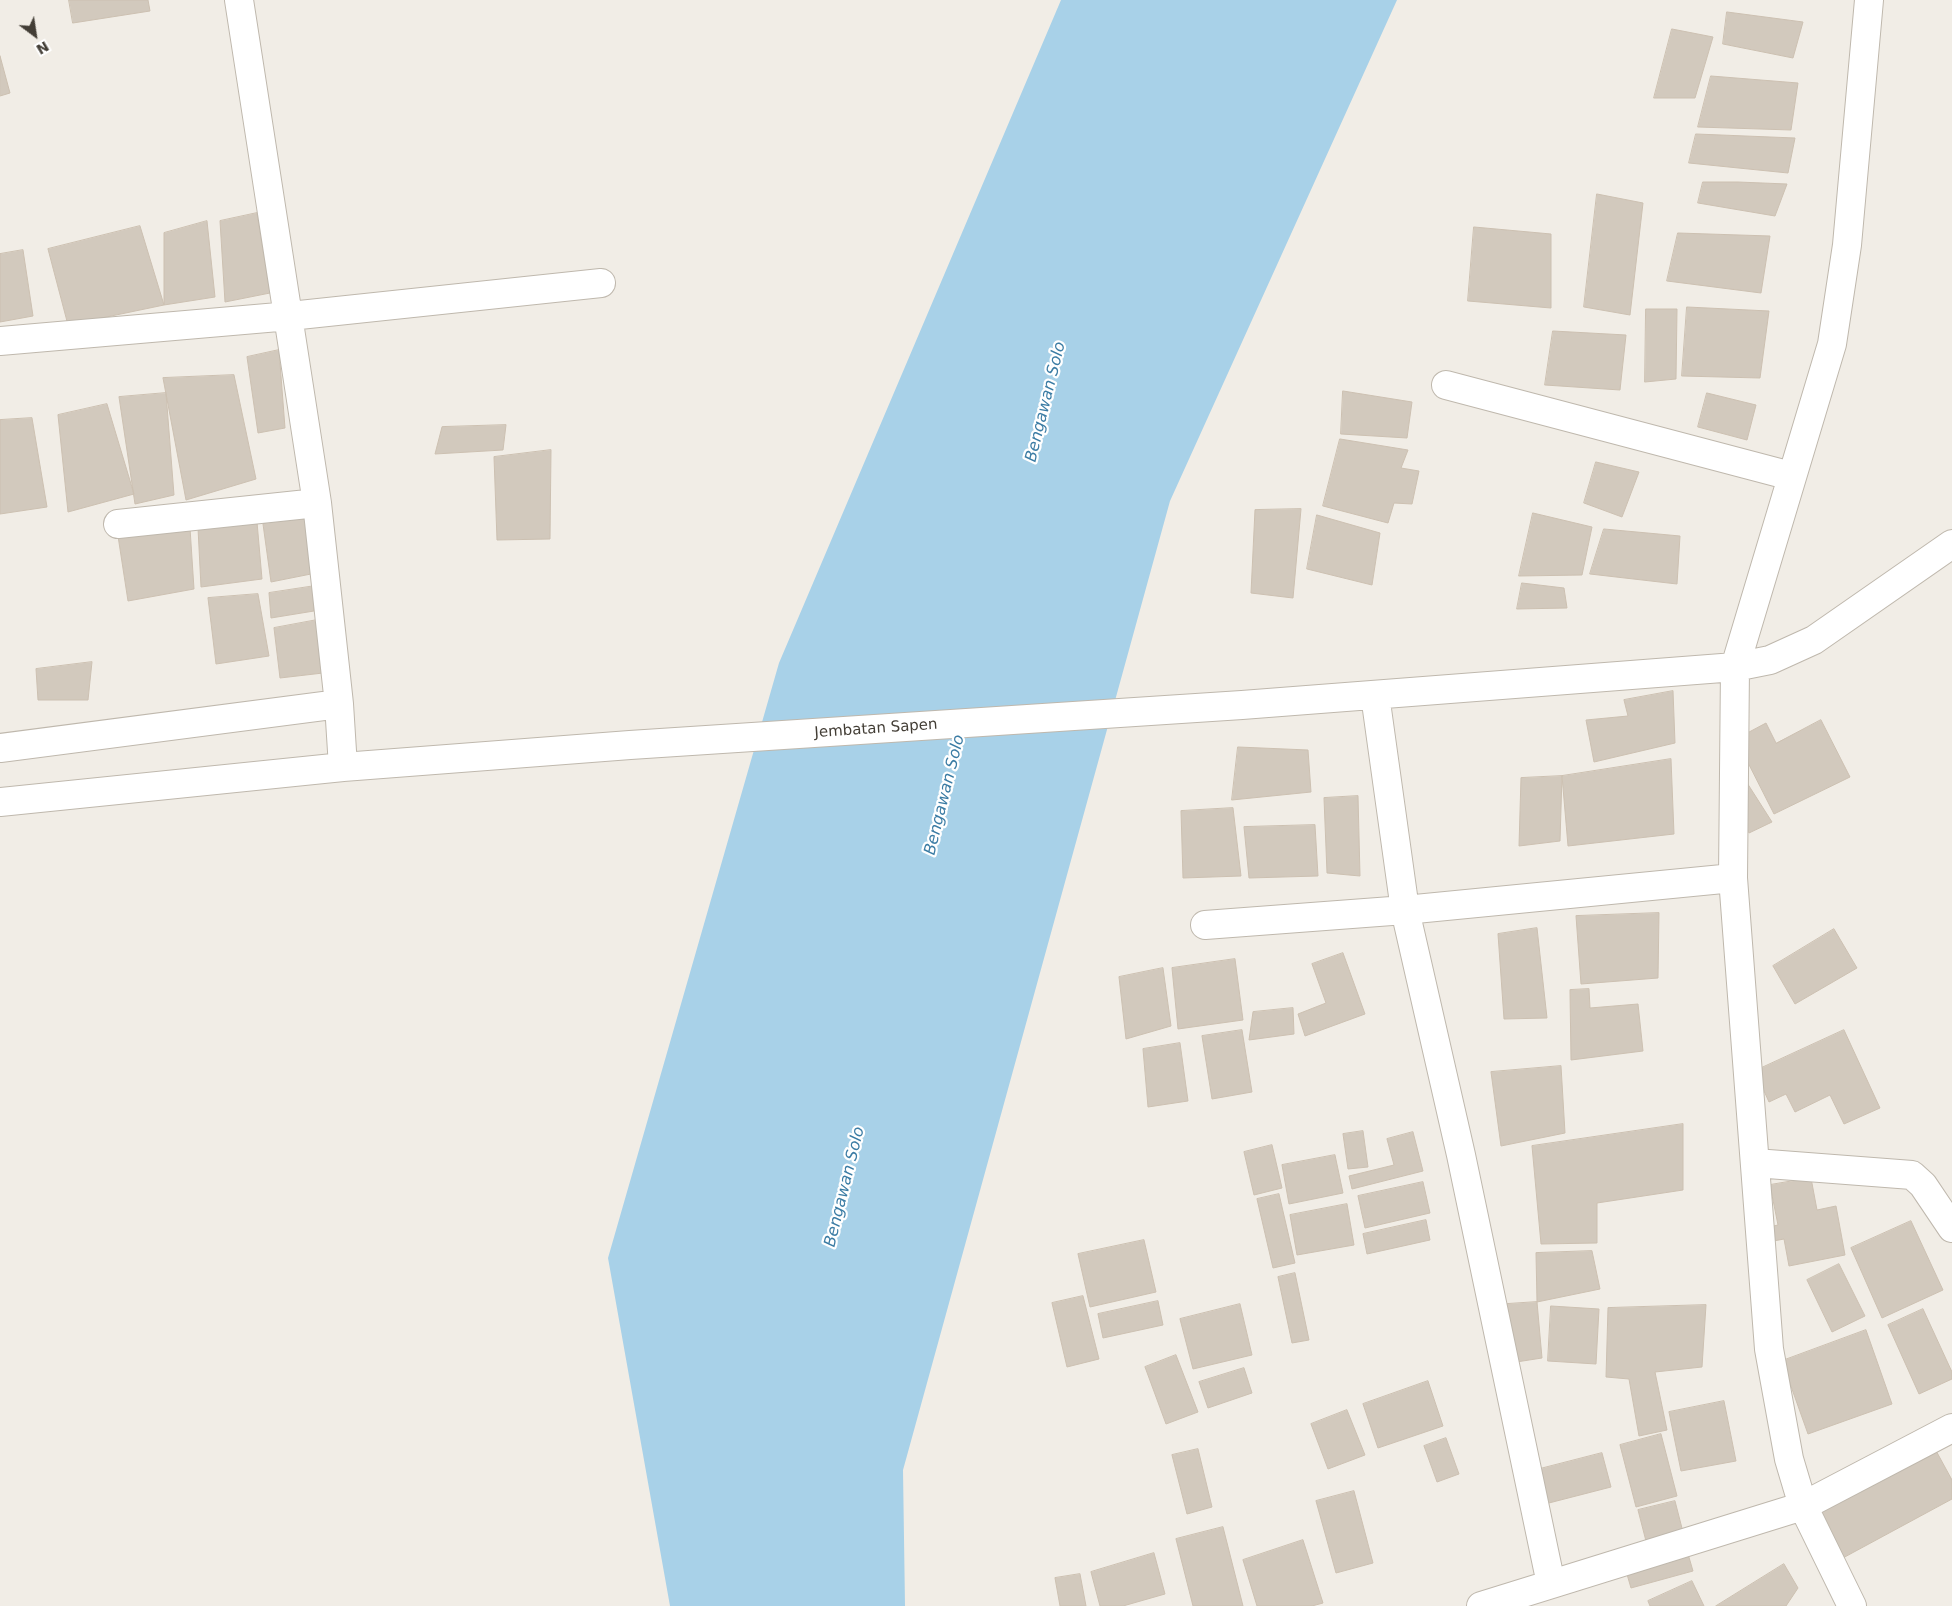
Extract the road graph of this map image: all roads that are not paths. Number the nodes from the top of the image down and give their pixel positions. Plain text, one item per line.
1 (238, 0) edge
2 (1869, 0) edge
3 (601, 283) dead end
4 (290, 316) junction
5 (0, 341) edge
6 (1446, 385) dead end
7 (1791, 476) junction
8 (318, 503) junction
9 (118, 524) dead end
10 (1952, 544) edge
11 (1736, 667) junction
12 (1375, 695) junction
13 (339, 704) junction
14 (0, 748) edge
15 (343, 767) junction
16 (0, 802) edge
17 (1733, 878) junction
18 (1405, 910) junction
19 (1205, 926) dead end
20 (1755, 1163) junction
21 (1952, 1228) edge
22 (1952, 1428) edge
23 (1803, 1506) junction
24 (1551, 1584) junction
25 (1481, 1606) edge
26 (1852, 1606) edge

1 - 4 street
2 - 7 street
3 - 4 street
4 - 5 street
4 - 8 street
6 - 7 street
7 - 11 street
8 - 9 street
8 - 13 street
10 - 11 street, Jembatan Sapen
11 - 12 street, Jembatan Sapen
11 - 17 street
12 - 15 street, Jembatan Sapen
12 - 18 street
13 - 14 street
13 - 15 street
15 - 16 street, Jembatan Sapen
17 - 18 street
17 - 20 street
18 - 19 street
18 - 24 street
20 - 21 street
20 - 23 street
22 - 23 street
23 - 24 street
23 - 26 street
24 - 25 street

